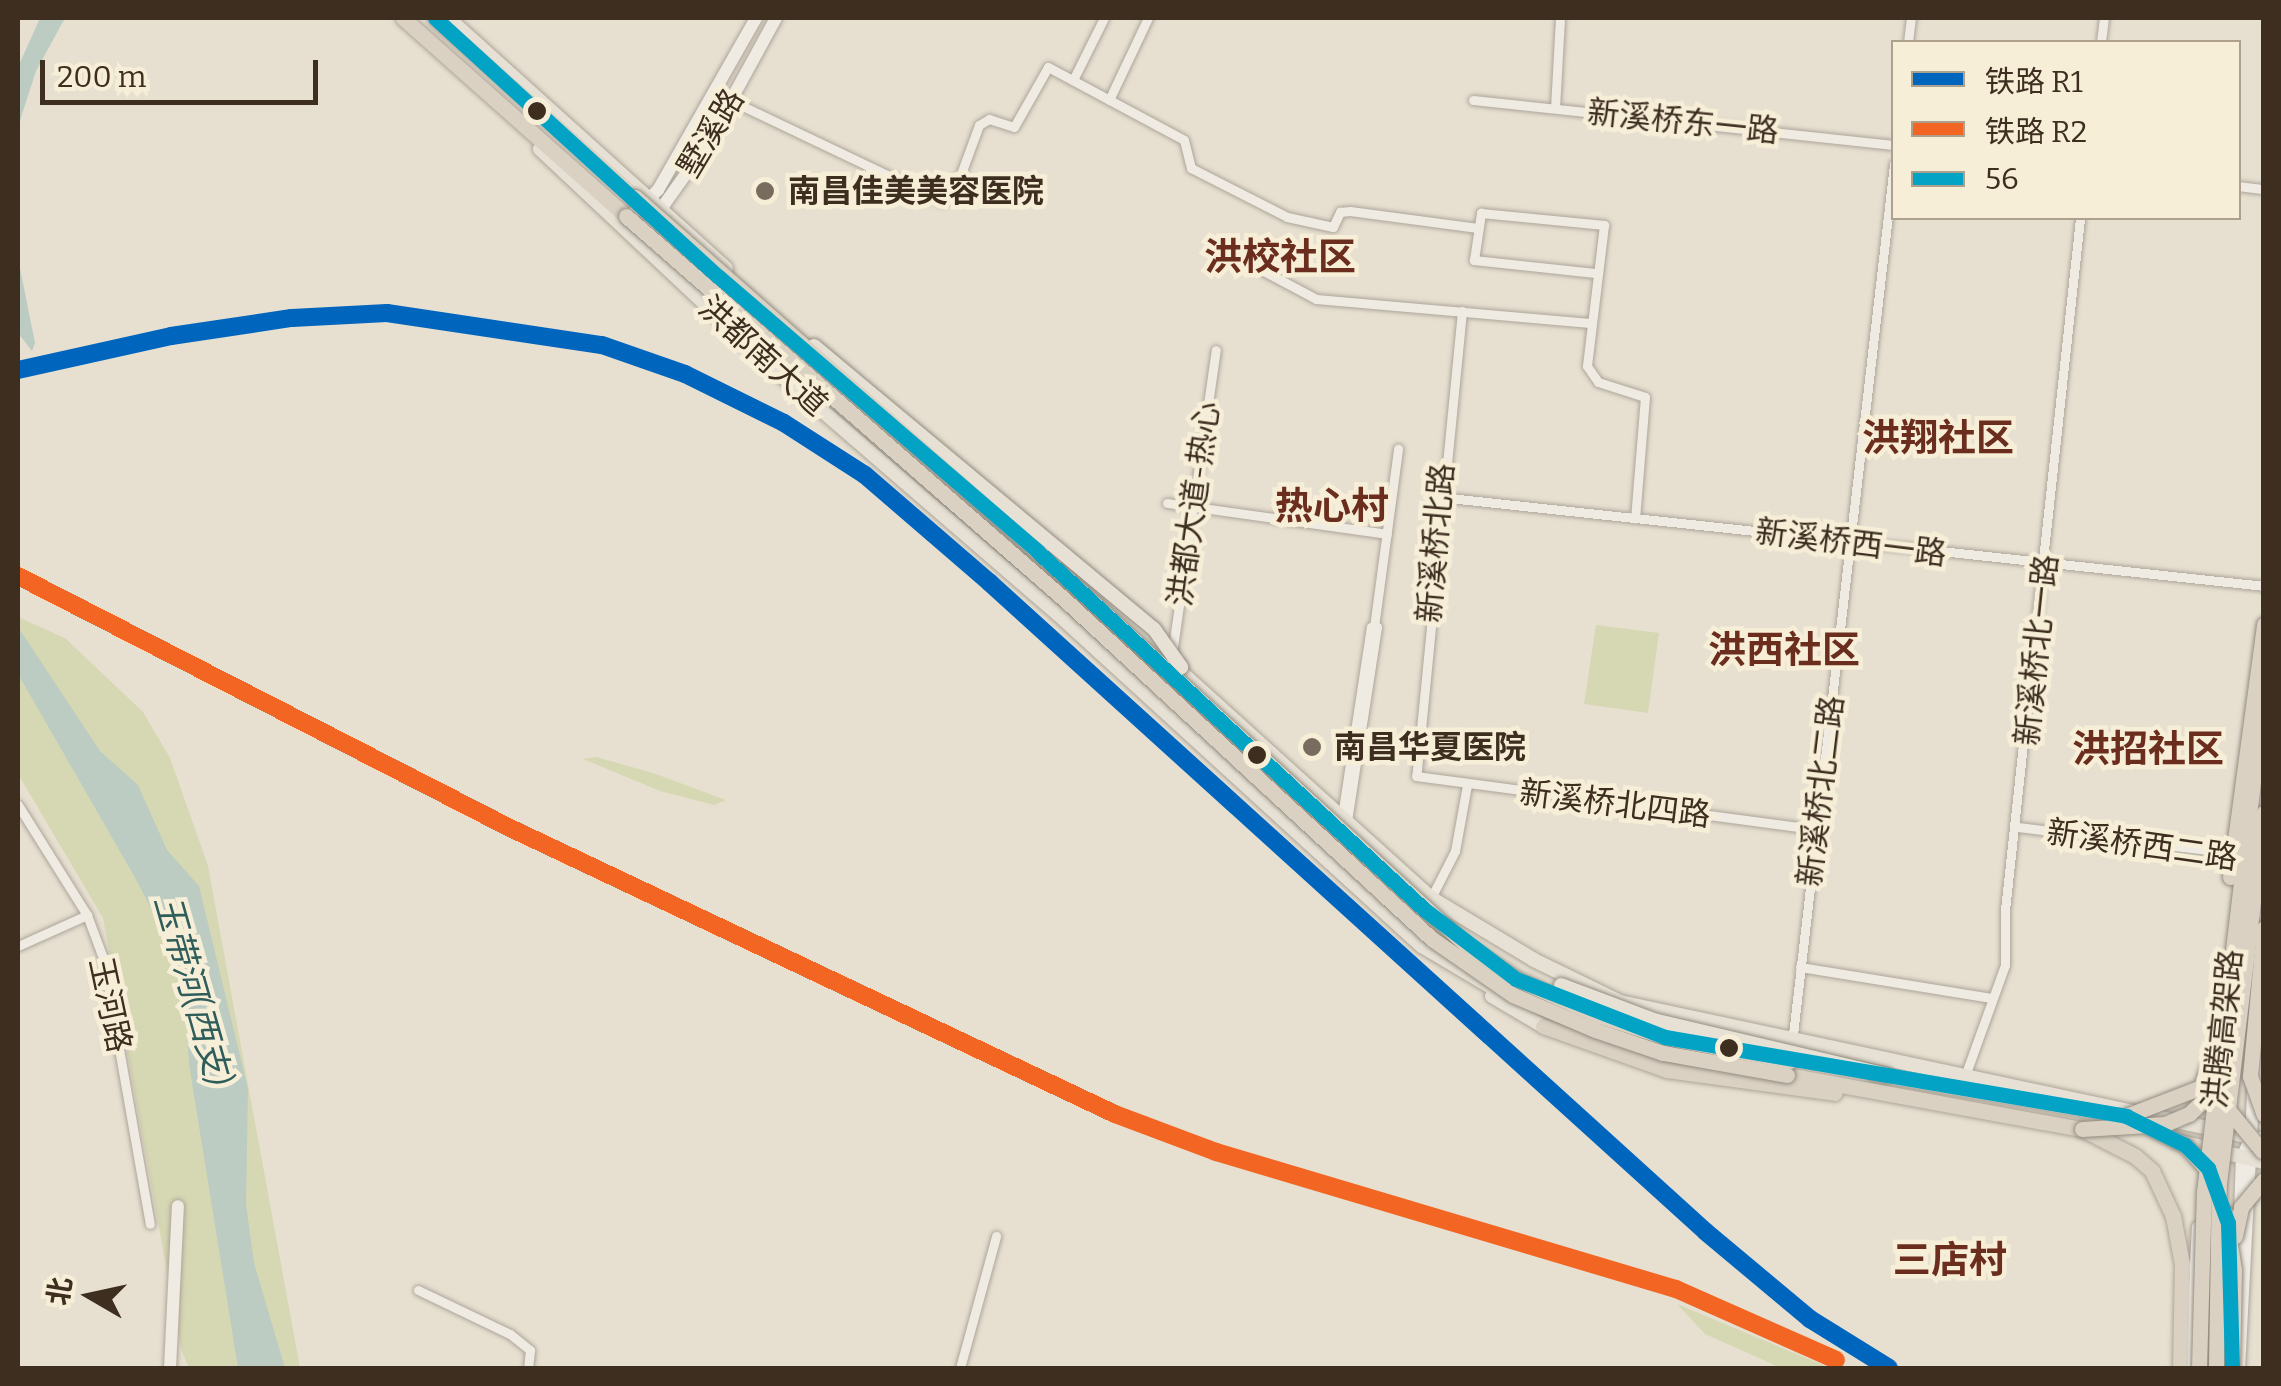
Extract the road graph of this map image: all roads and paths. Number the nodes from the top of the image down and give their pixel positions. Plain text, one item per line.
1 (436, 18) edge
2 (448, 18) edge
3 (756, 18) edge
4 (776, 18) edge
5 (1104, 18) edge
6 (1148, 18) edge
7 (1560, 18) edge
8 (403, 20) edge
9 (1073, 80) junction
10 (1108, 100) junction
11 (1473, 100) dead end
12 (732, 101) junction
13 (1555, 108) junction
14 (1891, 145) edge
15 (1891, 191) edge
16 (657, 202) junction
17 (2080, 220) edge
18 (619, 227) junction
19 (1478, 228) junction
20 (636, 243) junction
21 (1258, 268) dead end
22 (1595, 273) junction
23 (719, 277) junction
24 (1462, 311) junction
25 (1590, 324) junction
26 (1216, 350) dead end
27 (1398, 449) dead end
28 (1440, 498) junction
29 (1167, 503) dead end
30 (1196, 507) junction
31 (1636, 519) junction
32 (1387, 534) junction
33 (1852, 542) junction
34 (2046, 567) junction
35 (2264, 586) edge
36 (2264, 622) edge
37 (1176, 663) junction
38 (2264, 690) edge
39 (1416, 776) joint
40 (1467, 785) junction
41 (18, 804) edge
42 (2264, 813) edge
43 (1344, 818) junction
44 (2018, 828) junction
45 (1814, 829) junction
46 (2238, 853) junction
47 (2264, 867) edge
48 (2264, 890) edge
49 (1435, 902) junction
50 (86, 916) junction
51 (2264, 928) edge
52 (18, 946) edge
53 (1422, 946) junction
54 (1800, 967) junction
55 (1992, 998) junction
56 (2250, 1020) junction
57 (1542, 1026) joint
58 (1792, 1041) junction
59 (2213, 1051) junction
60 (1790, 1061) junction
61 (1887, 1075) junction
62 (1965, 1076) junction
63 (1916, 1100) junction
64 (2264, 1115) edge
65 (2126, 1116) junction
66 (2205, 1124) junction
67 (2082, 1129) junction
68 (2257, 1139) edge
69 (2208, 1148) junction
70 (2255, 1157) edge
71 (2264, 1180) edge
72 (178, 1206) dead end
73 (150, 1224) dead end
74 (996, 1236) dead end
75 (2234, 1270) junction
76 (418, 1290) dead end
77 (170, 1368) edge
78 (528, 1368) edge
79 (960, 1368) edge
80 (2180, 1368) edge
81 (2189, 1368) edge
82 (2201, 1368) edge
83 (2216, 1368) edge
84 (2235, 1368) edge

1 - 23 highway, bridge
2 - 16 main road, 洪都南大道
3 - 16 street, 墅溪路
4 - 12 street, 墅溪路
5 - 9 street
6 - 10 street
7 - 13 street
8 - 18 main road, 洪都南大道
8 - 63 highway, bridge
9 - 10 street
9 - 12 street
10 - 19 street
11 - 13 street, 新溪桥东一路
12 - 16 street, 墅溪路
13 - 14 street, 新溪桥东一路
15 - 33 street, 新溪桥北二路
16 - 18 street, 墅溪路
16 - 20 street, 墅溪路
16 - 37 main road, 洪都南大道
17 - 34 street, 新溪桥北一路
18 - 20 main road, 洪都南大道
19 - 22 street
19 - 22 street
20 - 53 main road, 洪都南大道
21 - 24 street
22 - 25 street
23 - 37 main road, bridge
23 - 60 highway, bridge
24 - 25 street
24 - 28 street, 新溪桥北路
25 - 31 street
26 - 30 street, 洪都大道-热心
27 - 32 street
28 - 31 street, 新溪桥西一路
28 - 39 street, 新溪桥北路
29 - 30 street
30 - 32 street
30 - 37 street, 洪都大道-热心
31 - 33 street, 新溪桥西一路
32 - 43 street
33 - 34 street, 新溪桥西一路
33 - 45 street, 新溪桥北二路
34 - 35 street, 新溪桥西一路
34 - 44 street, 新溪桥北一路
36 - 46 street
36 - 59 highway, bridge
37 - 43 main road, 洪都南大道
38 - 82 highway, 洪腾高架路, bridge
39 - 40 street, 新溪桥北四路
40 - 45 street, 新溪桥北四路
40 - 49 street
41 - 50 street, 玉河路
42 - 83 highway, 洪腾高架路, bridge
43 - 49 main road, 洪都南大道
44 - 46 street, 新溪桥西二路
44 - 55 street, 新溪桥北一路
45 - 54 street, 新溪桥北二路
46 - 47 street, 新溪桥西二路
46 - 66 street
48 - 68 street
49 - 58 main road, 洪都南大道
49 - 61 main road, bridge
50 - 52 street
50 - 73 street, 玉河路
51 - 56 highway, bridge
53 - 57 main road
53 - 69 main road, 洪都南大道
54 - 55 street
54 - 58 street, 新溪桥北二路
55 - 62 street, 新溪桥北一路
56 - 64 highway, bridge
56 - 67 highway, bridge
57 - 63 highway
58 - 60 street, 新溪桥北二路
58 - 62 main road, 洪都南大道
59 - 65 highway, bridge
59 - 70 highway, bridge
60 - 61 highway, bridge
61 - 65 highway
62 - 66 main road, 洪都南大道
63 - 67 highway
65 - 75 highway, bridge
66 - 68 main road, 洪都南大道
66 - 69 street
67 - 80 highway
68 - 70 street
69 - 70 main road, 洪都南大道
69 - 81 street
69 - 82 street
70 - 84 street
71 - 75 highway, bridge
72 - 77 street
74 - 79 street
75 - 84 highway, bridge
76 - 78 street

